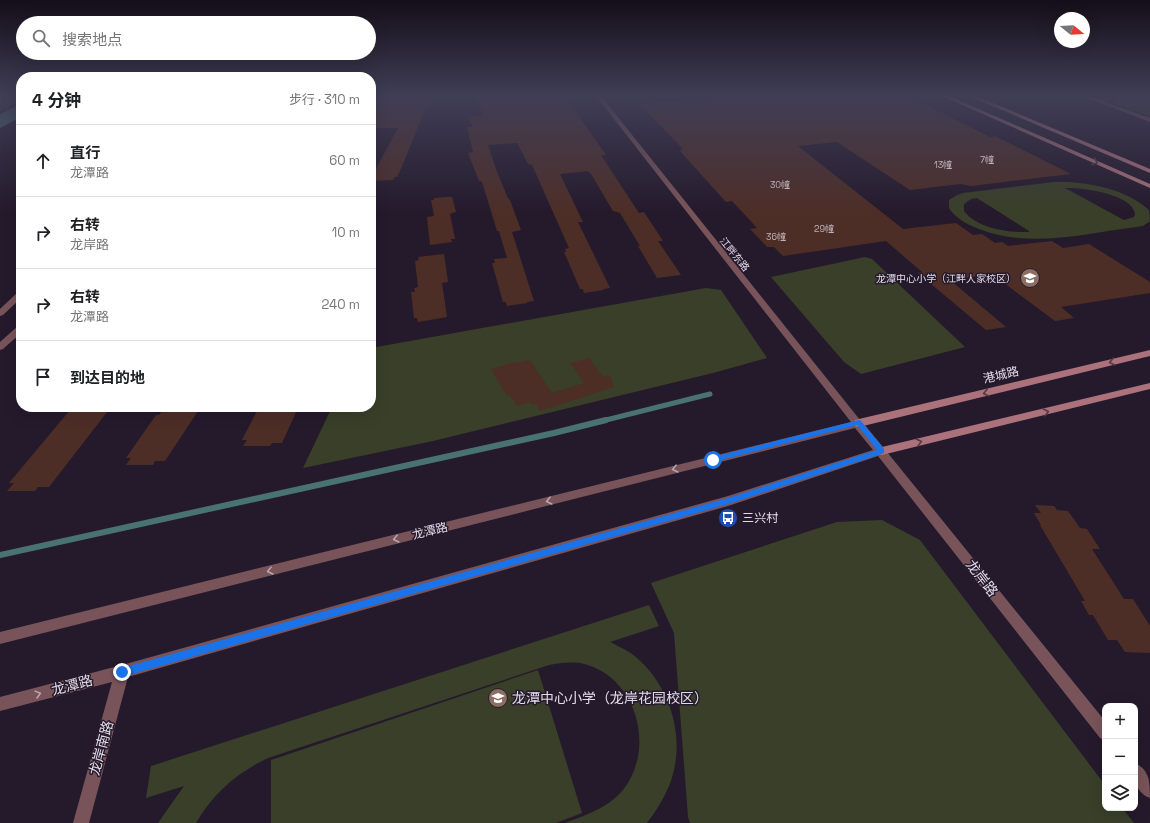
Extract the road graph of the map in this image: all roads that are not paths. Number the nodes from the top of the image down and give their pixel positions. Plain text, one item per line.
1 (628, 134) edge
2 (1032, 134) edge
3 (1063, 134) edge
4 (1150, 171) edge
5 (1150, 186) edge
6 (16, 299) edge
7 (0, 313) edge
8 (16, 333) edge
9 (0, 347) edge
10 (1150, 354) edge
11 (1150, 386) edge
12 (859, 423) junction
13 (882, 451) junction
14 (0, 638) edge
15 (122, 672) junction
16 (0, 704) edge
17 (1102, 729) edge
18 (1138, 775) edge
19 (1150, 790) edge
20 (80, 823) edge

1 - 12 street, 江畔东路
2 -> 5 main road
3 - 4 main road
6 - 7 street
8 - 9 street
10 -> 12 main road, 港城路
13 -> 11 main road
12 - 13 street, 龙岸路
12 -> 14 street, 龙潭路
13 - 15 street, 龙潭路
13 - 17 street, 龙岸路
16 -> 15 street, 龙潭路
15 - 20 street, 龙岸南路
18 - 19 street

